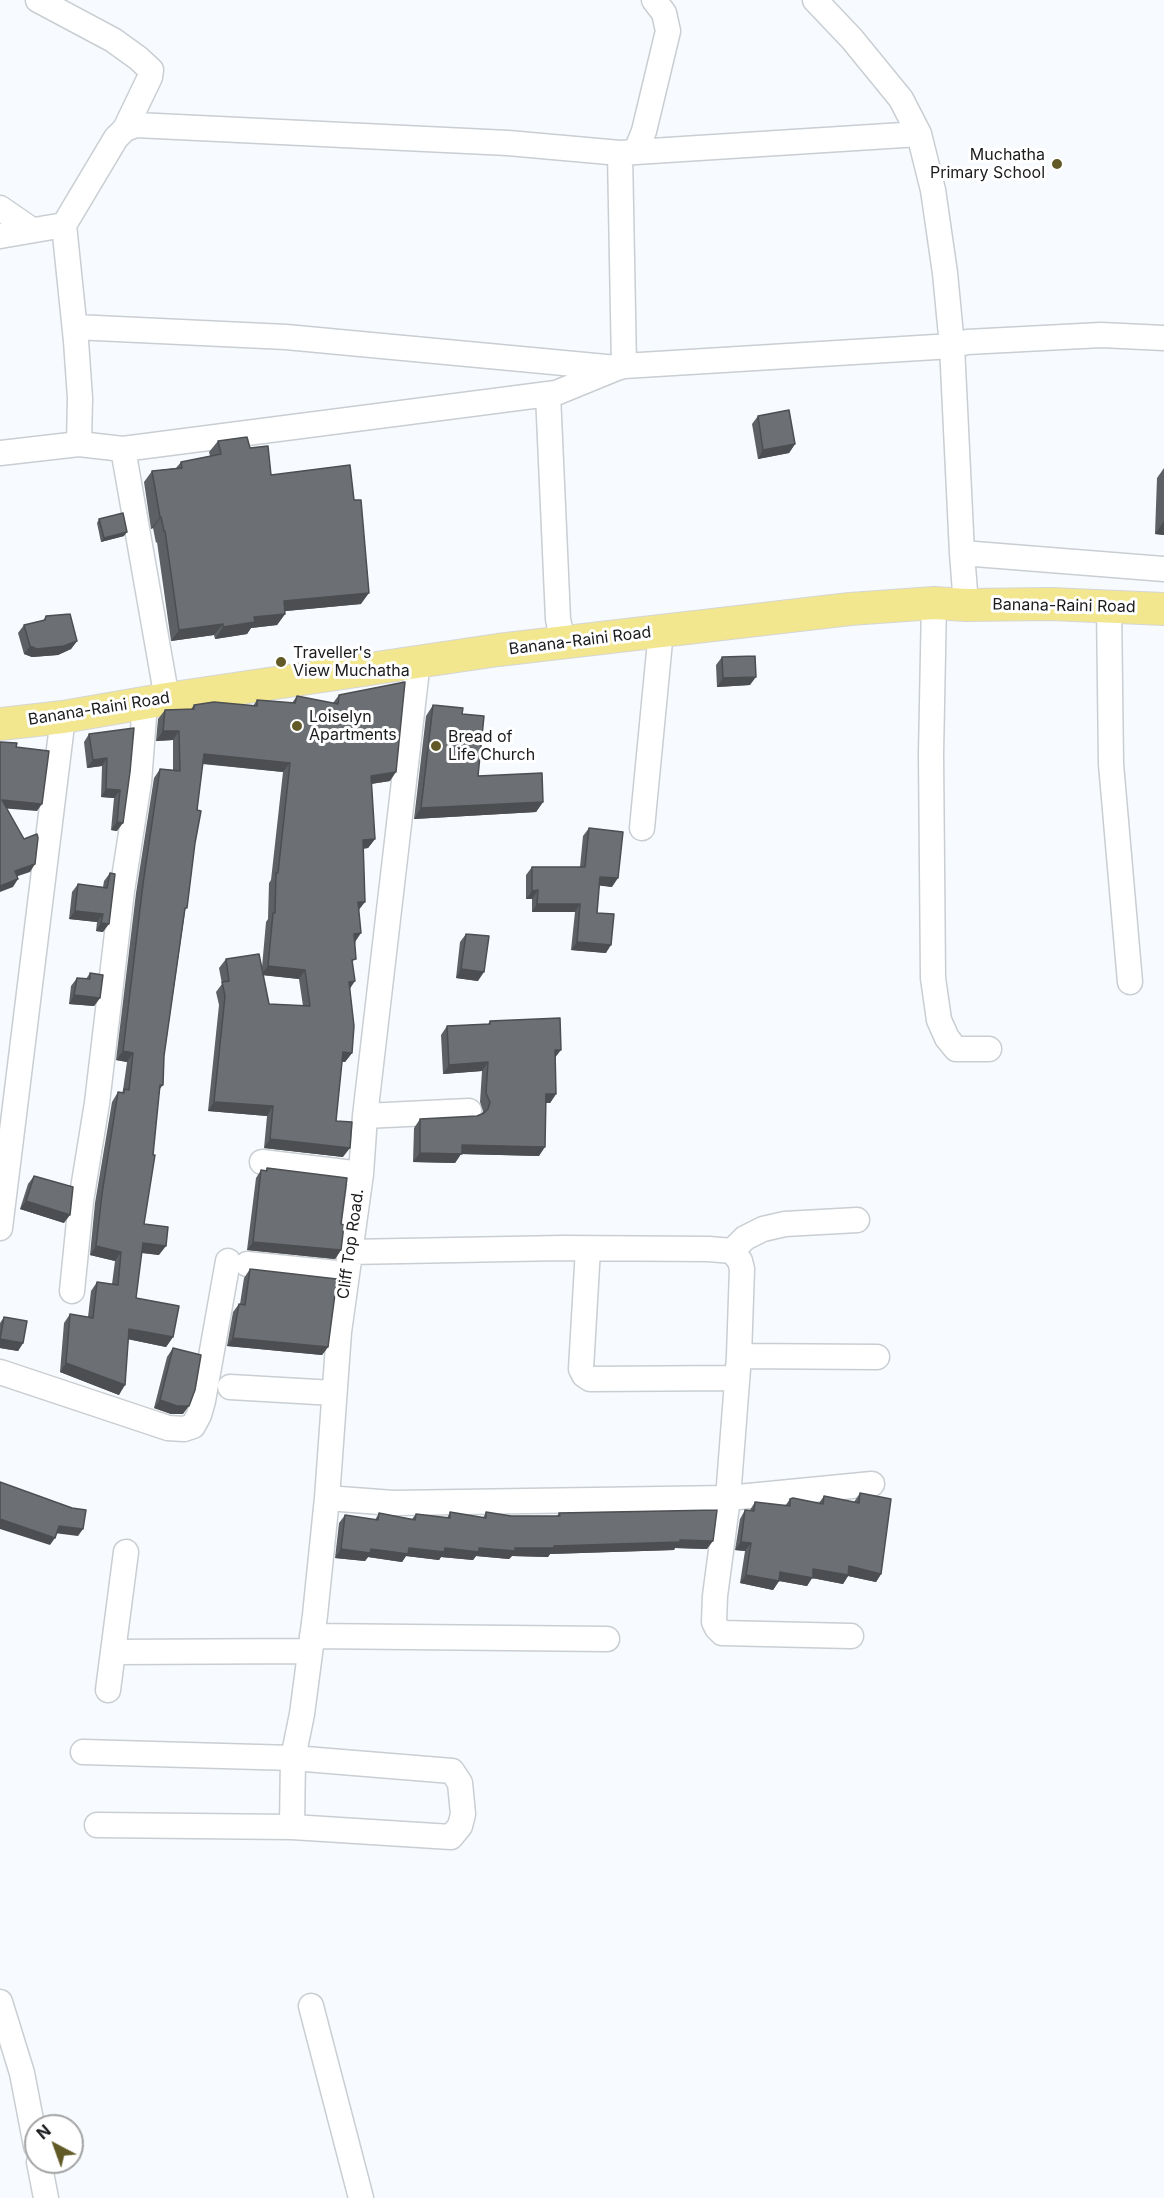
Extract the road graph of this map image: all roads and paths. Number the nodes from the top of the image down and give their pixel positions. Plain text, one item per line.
1 (38, 0) edge
2 (654, 0) edge
3 (815, 0) edge
4 (125, 129) junction
5 (919, 134) junction
6 (628, 152) junction
7 (0, 208) edge
8 (64, 225) junction
9 (32, 231) junction
10 (0, 236) edge
11 (75, 327) junction
12 (1164, 338) edge
13 (952, 346) junction
14 (620, 367) junction
15 (548, 394) junction
16 (79, 444) junction
17 (123, 449) junction
18 (0, 453) edge
19 (962, 553) junction
20 (1164, 569) edge
21 (934, 603) junction
22 (966, 604) junction
23 (1109, 606) junction
24 (1164, 609) edge
25 (662, 631) junction
26 (563, 643) junction
27 (418, 662) junction
28 (156, 701) junction
29 (63, 717) junction
30 (0, 724) edge
31 (642, 828) dead end
32 (1130, 982) dead end
33 (989, 1049) dead end
34 (469, 1111) dead end
35 (365, 1116) junction
36 (262, 1162) dead end
37 (361, 1174) junction
38 (857, 1220) dead end
39 (0, 1228) edge
40 (588, 1249) junction
41 (732, 1251) junction
42 (348, 1263) junction
43 (72, 1291) dead end
44 (877, 1357) dead end
45 (738, 1367) junction
46 (0, 1372) edge
47 (230, 1387) dead end
48 (334, 1393) junction
49 (872, 1484) dead end
50 (327, 1498) junction
51 (728, 1498) junction
52 (126, 1552) dead end
53 (851, 1636) dead end
54 (607, 1639) dead end
55 (311, 1643) junction
56 (113, 1652) junction
57 (108, 1690) dead end
58 (83, 1752) dead end
59 (293, 1758) junction
60 (97, 1825) dead end
61 (292, 1827) junction
62 (0, 2002) edge
63 (311, 2006) dead end
64 (30, 2114) edge
65 (41, 2174) edge
66 (46, 2198) edge
67 (361, 2198) edge

1 - 4 street
2 - 6 street
3 - 5 street
4 - 6 street
4 - 8 street
5 - 6 street
5 - 13 street
6 - 14 street
7 - 9 street
8 - 9 street
8 - 11 street
9 - 10 street
11 - 14 street
11 - 16 street
12 - 13 street
13 - 14 street
13 - 19 street
14 - 15 street
15 - 17 street
15 - 26 street
16 - 17 street
16 - 18 street
17 - 28 street
19 - 20 street
19 - 22 street
21 - 22 main road, Banana-Raini Road
21 - 25 main road, Banana-Raini Road
21 - 33 street
22 - 23 main road, Banana-Raini Road
23 - 24 main road, Banana-Raini Road
23 - 32 street
25 - 26 main road, Banana-Raini Road
25 - 31 street
26 - 27 main road, Banana-Raini Road
27 - 28 main road, Banana-Raini Road
27 - 35 street, Cliff Top Road.
28 - 29 main road, Banana-Raini Road
28 - 43 street
29 - 30 main road, Banana-Raini Road
29 - 39 street
34 - 35 street
35 - 37 street, Cliff Top Road.
36 - 37 street
37 - 42 street, Cliff Top Road.
38 - 41 street
40 - 41 street
40 - 42 street
40 - 45 street
41 - 45 street
42 - 46 street
42 - 48 street, Cliff Top Road.
44 - 45 street
45 - 51 street
47 - 48 street
48 - 50 street, Cliff Top Road.
49 - 51 street
50 - 51 street
50 - 55 street, Cliff Top Road.
51 - 53 street
52 - 56 street
54 - 55 street
55 - 56 street
55 - 59 street, Cliff Top Road.
56 - 57 street
58 - 59 street
59 - 61 street, Cliff Top Road.
59 - 61 street
60 - 61 street
62 - 64 street
63 - 67 street
65 - 66 street

